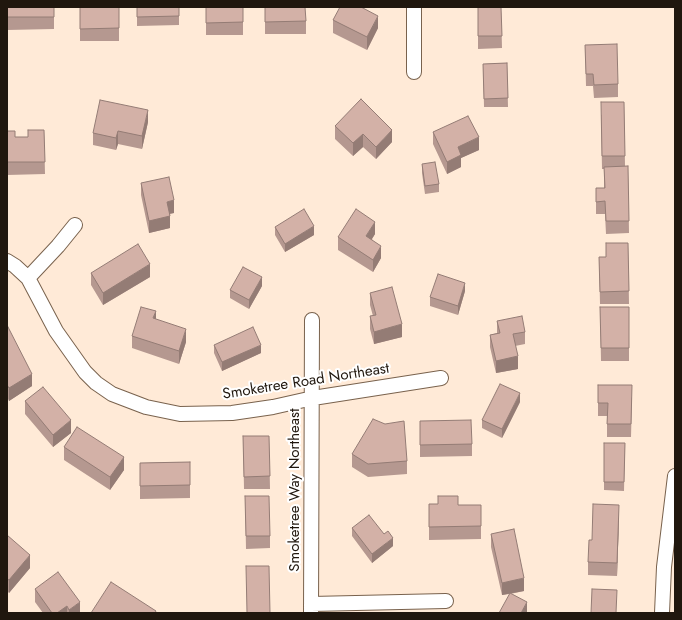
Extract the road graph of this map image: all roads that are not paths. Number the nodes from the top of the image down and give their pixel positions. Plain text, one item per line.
1 (414, 7) edge
2 (414, 72) dead end
3 (75, 225) dead end
4 (7, 261) edge
5 (28, 278) junction
6 (312, 320) dead end
7 (441, 378) dead end
8 (313, 398) junction
9 (675, 476) edge
10 (446, 601) dead end
11 (311, 608) edge
12 (662, 613) edge

1 - 2 street
3 - 5 street
4 - 5 street, Smoketree Road Northeast
5 - 8 street, Smoketree Road Northeast
6 - 8 street, Smoketree Way Northeast
7 - 8 street, Smoketree Road Northeast
8 - 11 street, Smoketree Way Northeast
9 - 12 street
10 - 11 street

